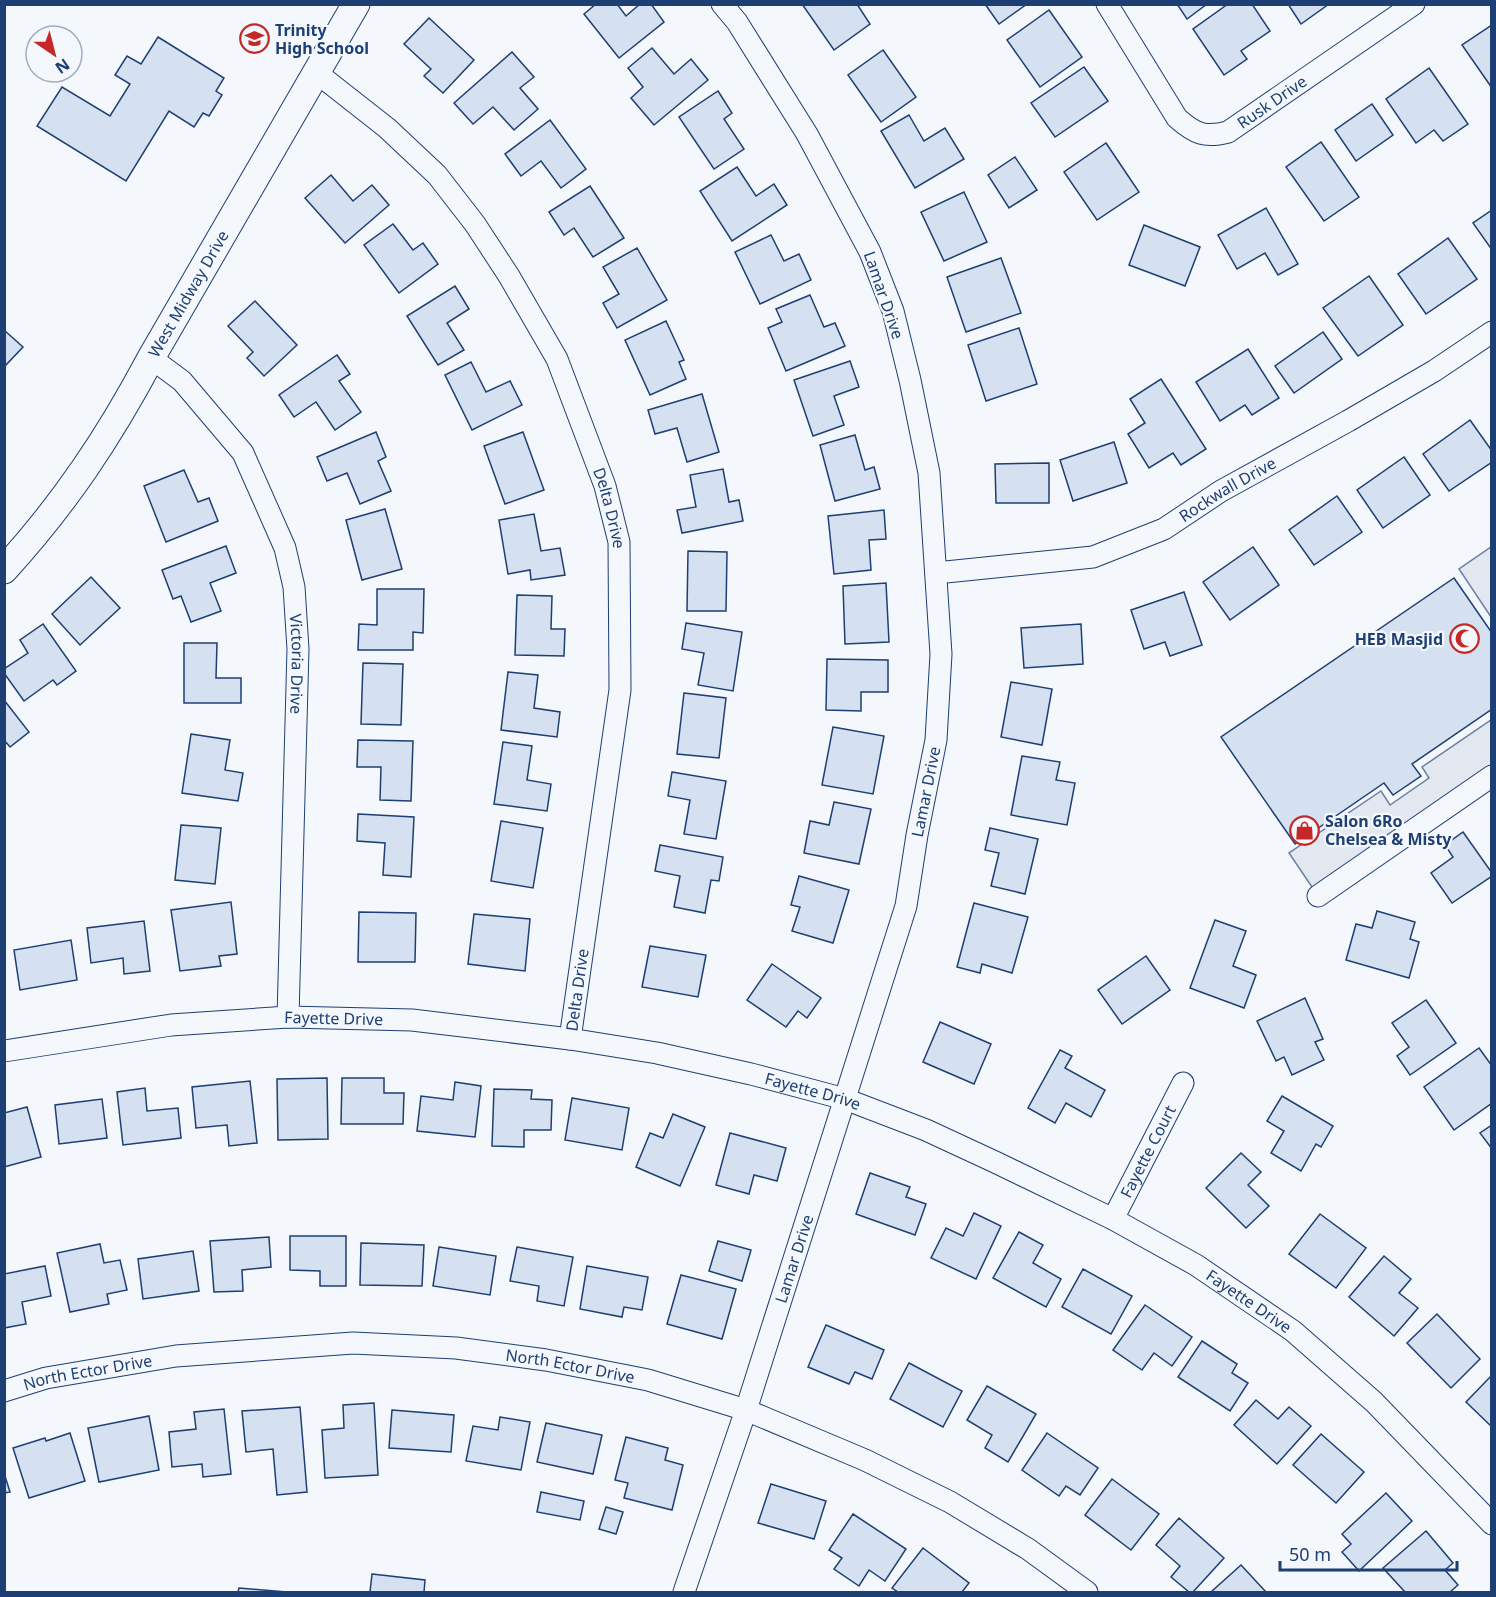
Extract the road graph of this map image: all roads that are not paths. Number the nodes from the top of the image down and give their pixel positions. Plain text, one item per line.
1 (356, 4) edge
2 (722, 4) edge
3 (1107, 4) edge
4 (1414, 4) edge
5 (317, 73) junction
6 (1491, 332) edge
7 (151, 357) junction
8 (4, 570) edge
9 (936, 573) junction
10 (1491, 776) edge
11 (1318, 896) dead end
12 (288, 1017) junction
13 (570, 1039) junction
14 (4, 1051) edge
15 (1183, 1083) dead end
16 (845, 1099) junction
17 (1113, 1219) junction
18 (4, 1391) edge
19 (746, 1410) junction
20 (1491, 1524) edge
21 (684, 1593) edge
22 (1087, 1593) edge

1 - 5 street, West Midway Drive
2 - 9 street, Lamar Drive
3 - 4 street, Rusk Drive
5 - 7 street, West Midway Drive
5 - 13 street, Delta Drive
6 - 9 street, Rockwall Drive
7 - 8 street, West Midway Drive
7 - 12 street, Victoria Drive
9 - 16 street, Lamar Drive
10 - 11 street
12 - 13 street, Fayette Drive
12 - 14 street, Fayette Drive
13 - 16 street, Fayette Drive
15 - 17 street, Fayette Court
16 - 17 street, Fayette Drive
16 - 19 street, Lamar Drive
17 - 20 street, Fayette Drive
18 - 19 street, North Ector Drive
19 - 21 street, Lamar Drive
19 - 22 street, North Ector Drive

